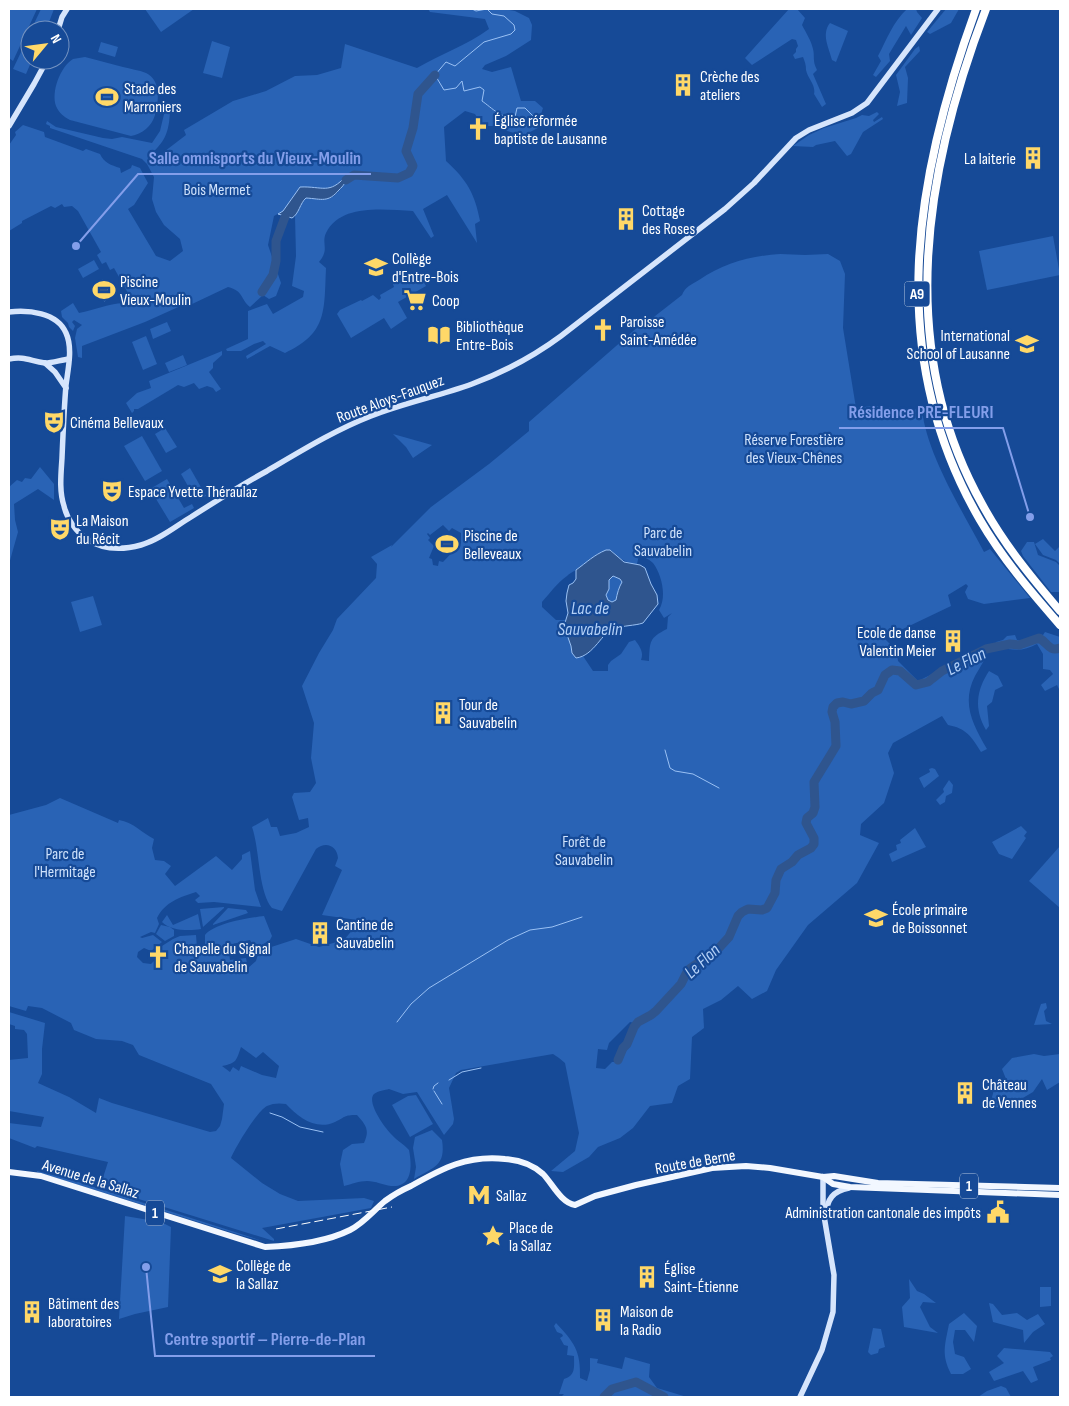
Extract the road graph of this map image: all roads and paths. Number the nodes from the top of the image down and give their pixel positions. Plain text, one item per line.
1 (61, 9) edge
2 (67, 9) edge
3 (938, 9) edge
4 (976, 9) edge
5 (986, 9) edge
6 (62, 17) junction
7 (61, 20) edge
8 (42, 70) edge
9 (9, 126) edge
10 (9, 312) edge
11 (69, 359) junction
12 (9, 360) edge
13 (45, 363) junction
14 (66, 388) junction
15 (1060, 611) edge
16 (1060, 625) edge
17 (9, 1172) edge
18 (823, 1177) junction
19 (850, 1187) junction
20 (1060, 1188) edge
21 (1060, 1195) edge
22 (575, 1206) joint
23 (827, 1228) junction
24 (800, 1397) edge

1 - 6 main road
2 - 6 main road
3 - 14 main road, Route Aloys-Fauquez
4 - 16 highway, A9
5 - 15 highway, A9
6 - 7 main road
8 - 9 main road
10 - 11 main road, Route Aloys-Fauquez
11 - 13 main road
11 - 14 main road, Route Aloys-Fauquez
12 - 13 main road
13 - 14 main road
17 - 22 main road, Avenue de la Sallaz / 1
18 - 19 main road, Route de Berne / 1
18 - 20 main road, Route de Berne / 1
18 - 22 main road, Route de Berne / 1
18 - 23 main road
19 - 21 main road, Route de Berne / 1
19 - 23 main road
23 - 24 main road

